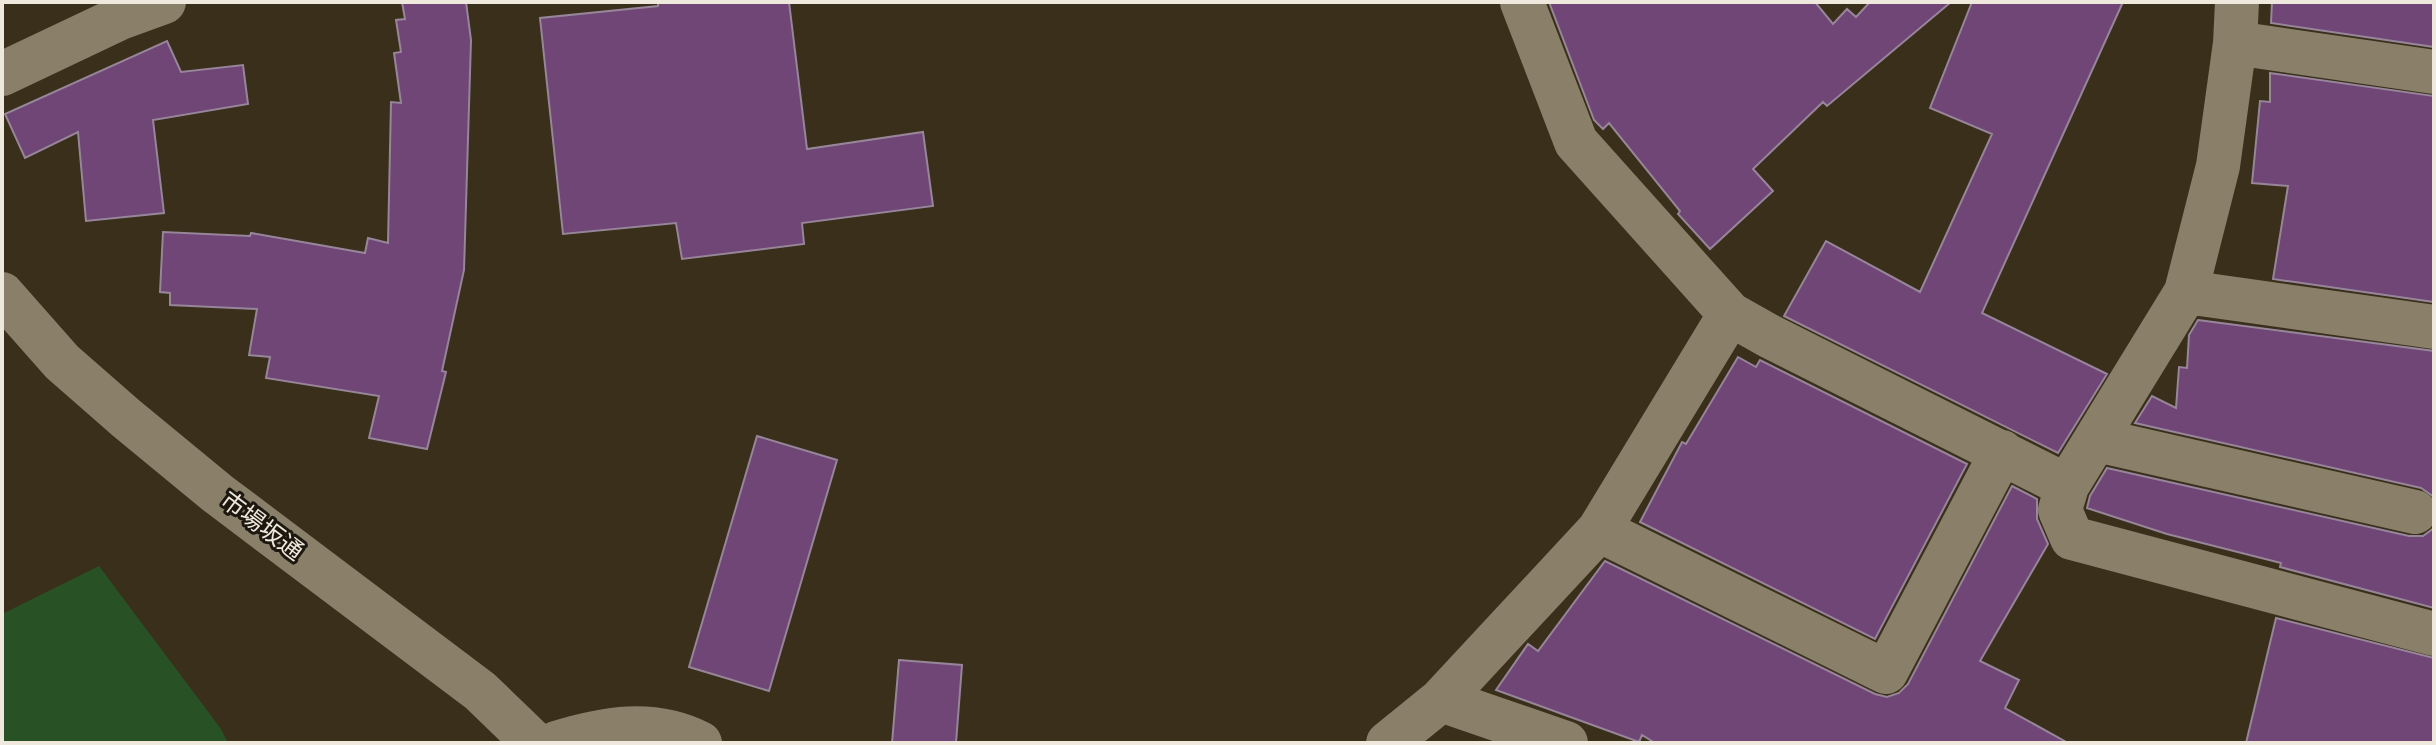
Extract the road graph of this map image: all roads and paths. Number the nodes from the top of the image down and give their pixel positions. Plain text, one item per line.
1 (164, 2) edge
2 (1522, 2) edge
3 (2236, 22) edge
4 (2434, 72) edge
5 (2, 74) edge
6 (2186, 292) junction
7 (2, 294) edge
8 (1730, 314) junction
9 (2434, 327) edge
10 (2097, 440) junction
11 (2002, 452) junction
12 (2067, 486) junction
13 (2415, 512) dead end
14 (1599, 530) junction
15 (2434, 634) edge
16 (1441, 700) junction
17 (534, 743) edge
18 (556, 743) edge
19 (700, 743) edge
20 (1388, 743) edge
21 (1566, 743) edge

1 - 5 street
2 - 8 street
3 - 4 street
3 - 6 street
6 - 9 street
6 - 10 street
7 - 17 street, 市場坂通
8 - 11 street
8 - 14 street
10 - 12 street
10 - 13 street
11 - 12 street
11 - 14 street
12 - 15 street
14 - 16 street
16 - 20 street
16 - 21 street
18 - 19 street

